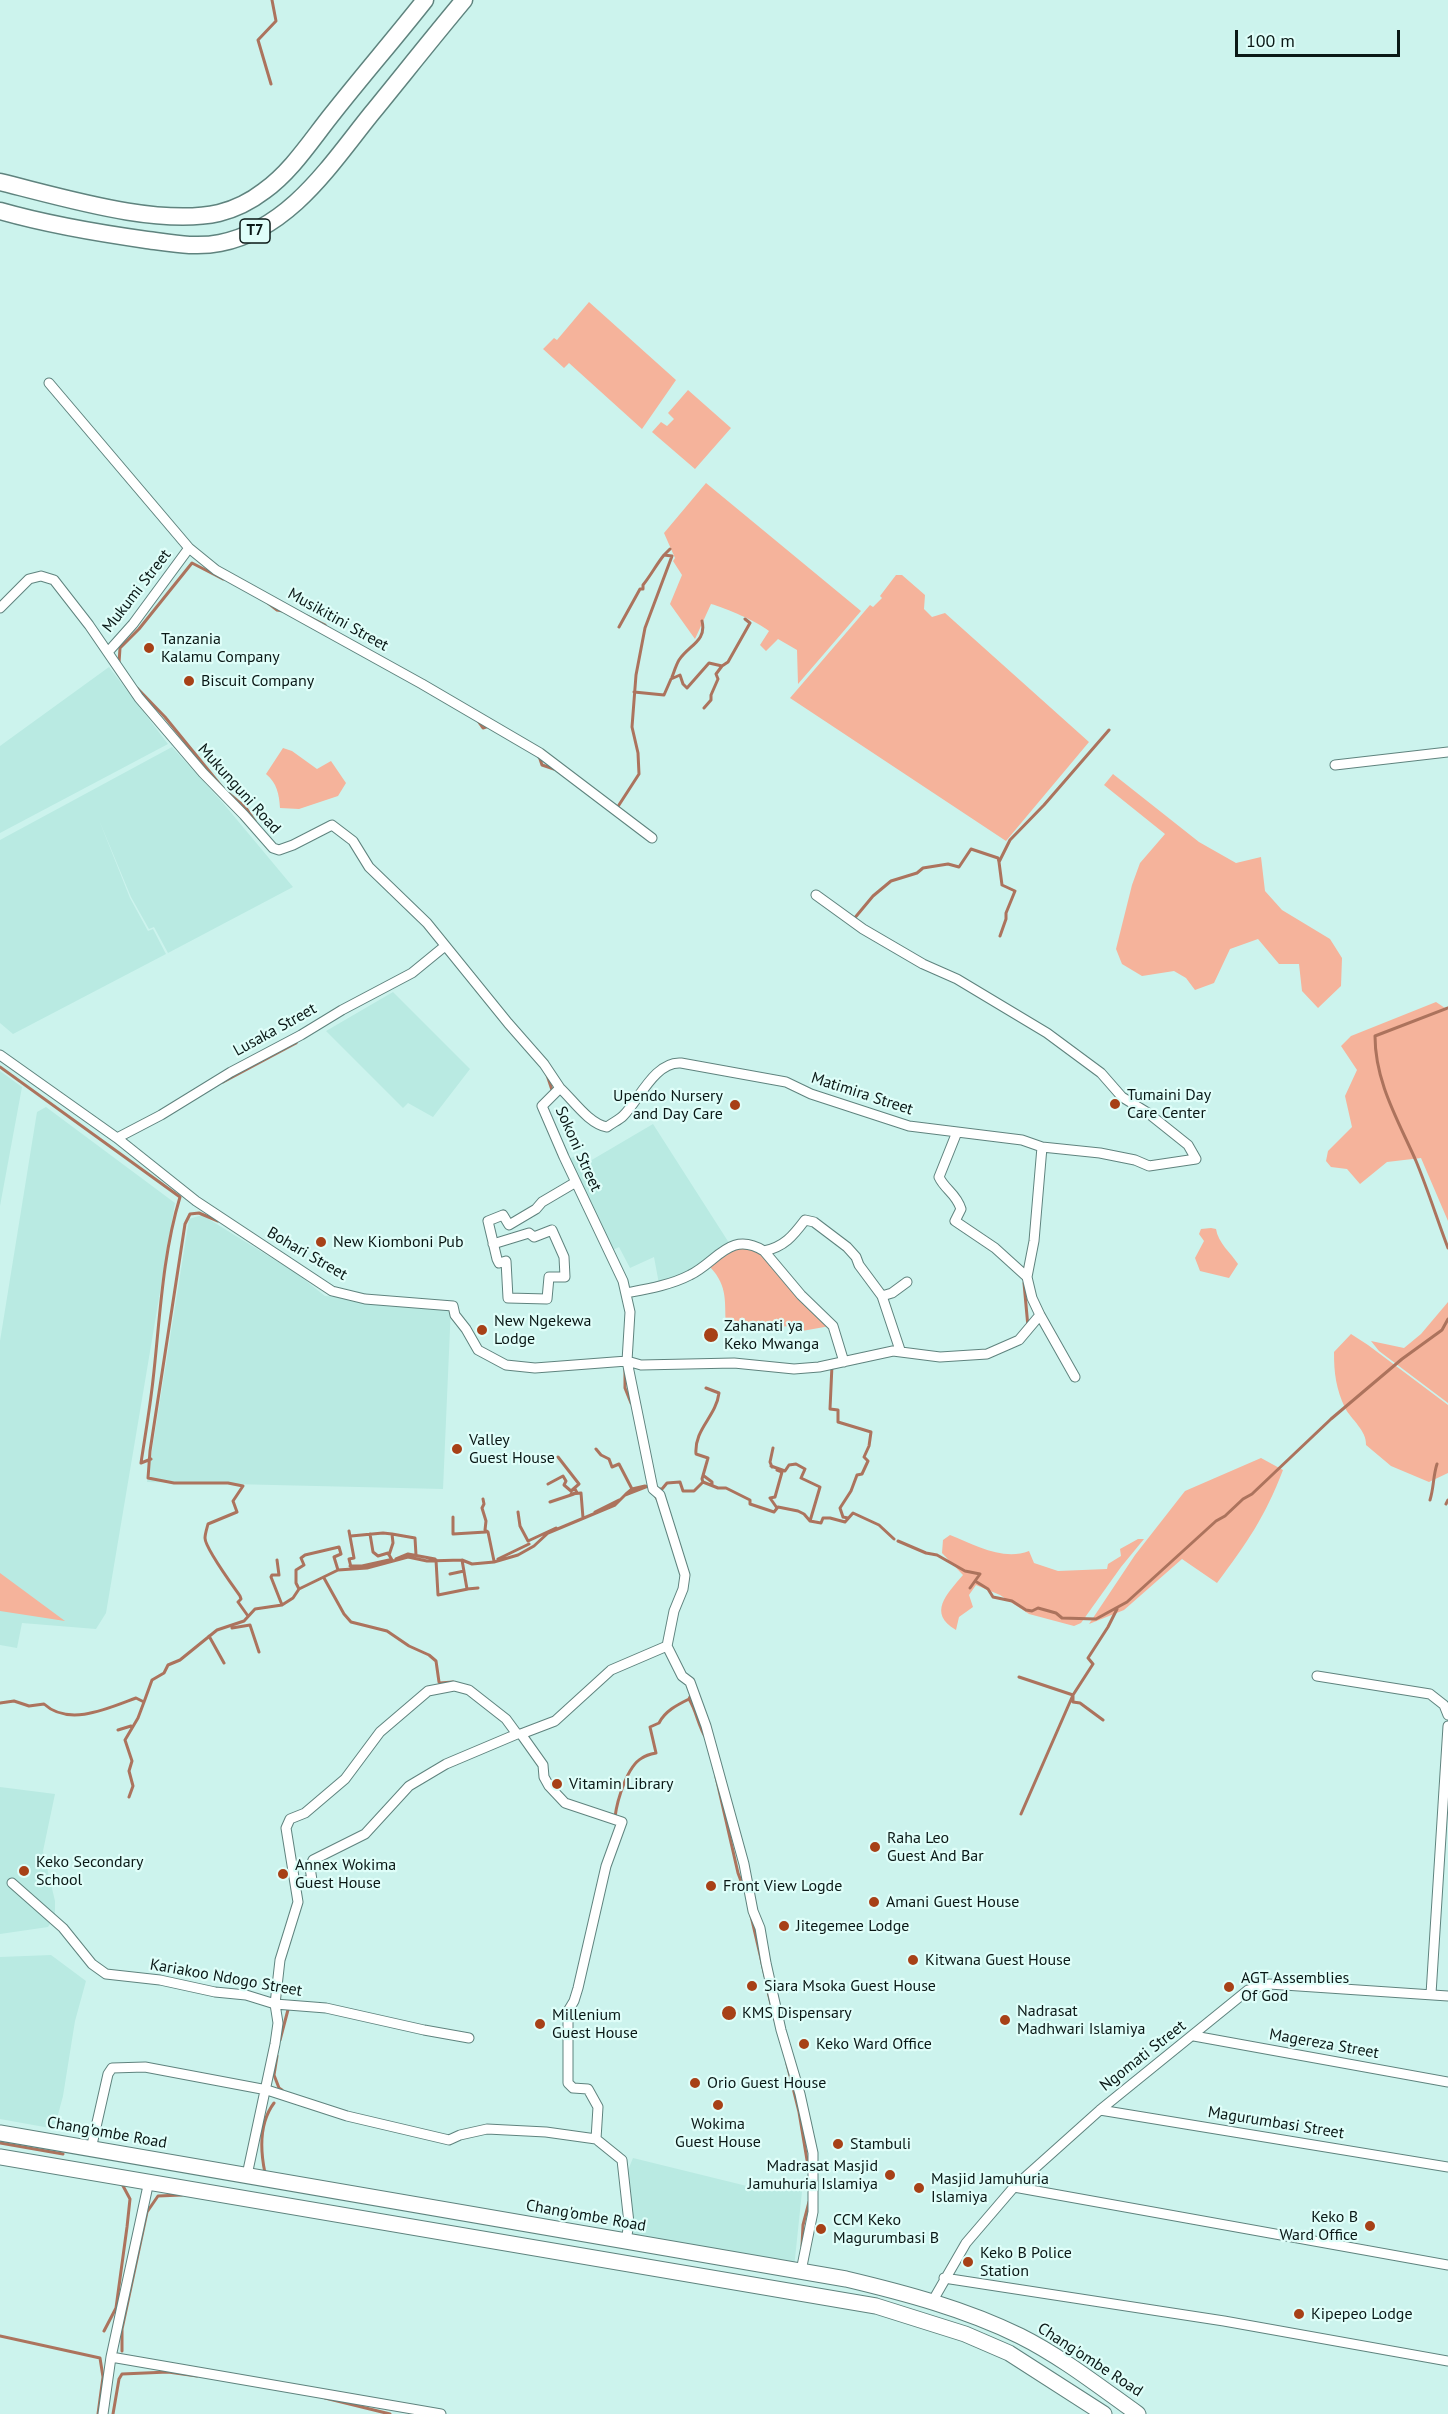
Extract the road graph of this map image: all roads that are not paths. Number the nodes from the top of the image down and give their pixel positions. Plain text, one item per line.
1 (464, 0) edge
2 (422, 3) edge
3 (0, 183) edge
4 (0, 212) edge
5 (49, 383) dead end
6 (189, 548) junction
7 (0, 608) edge
8 (108, 652) junction
9 (1448, 752) edge
10 (1335, 765) dead end
11 (652, 838) dead end
12 (816, 895) dead end
13 (445, 946) junction
14 (0, 1055) edge
15 (561, 1088) junction
16 (957, 1132) junction
17 (117, 1138) junction
18 (1042, 1147) junction
19 (576, 1182) junction
20 (493, 1244) junction
21 (764, 1251) junction
22 (1027, 1277) junction
23 (907, 1282) dead end
24 (627, 1294) junction
25 (882, 1296) junction
26 (1040, 1315) junction
27 (900, 1350) junction
28 (627, 1361) junction
29 (844, 1362) junction
30 (1075, 1377) dead end
31 (667, 1646) junction
32 (1317, 1676) dead end
33 (1448, 1715) edge
34 (1448, 1726) edge
35 (519, 1734) junction
36 (295, 1882) junction
37 (12, 1883) dead end
38 (1431, 1994) junction
39 (1448, 1996) edge
40 (275, 2004) junction
41 (1194, 2036) junction
42 (469, 2038) dead end
43 (1448, 2082) edge
44 (267, 2090) junction
45 (1100, 2110) junction
46 (0, 2133) edge
47 (596, 2139) junction
48 (91, 2149) junction
49 (0, 2157) edge
50 (1448, 2167) edge
51 (247, 2175) junction
52 (149, 2181) junction
53 (1014, 2187) junction
54 (627, 2235) dead end
55 (1448, 2265) edge
56 (801, 2271) junction
57 (944, 2278) junction
58 (932, 2301) junction
59 (111, 2357) junction
60 (1448, 2361) edge
61 (103, 2414) edge
62 (441, 2414) edge
63 (1104, 2414) edge
64 (1138, 2414) edge

1 - 4 highway, T7
2 - 3 highway
5 - 6 street, Musikitini Street
6 - 8 street, Mukumi Street
6 - 11 street, Musikitini Street
7 - 8 street
8 - 13 street, Mukunguni Road
9 - 10 street
12 - 18 street, Matimira Street
13 - 15 street, Sokoni Street
13 - 17 street, Lusaka Street
14 - 17 street, Bohari Street
15 - 16 street, Matimira Street
15 - 19 street, Sokoni Street
16 - 18 street, Matimira Street
16 - 22 street
17 - 28 street, Bohari Street
18 - 22 street
19 - 20 street
19 - 24 street, Sokoni Street
20 - 20 street
21 - 24 street
21 - 25 street
21 - 29 street
22 - 26 street
23 - 25 street
24 - 28 street, Sokoni Street
25 - 27 street
26 - 27 street
26 - 30 street
27 - 29 street
28 - 29 street
28 - 31 street, Sokoni Street
31 - 35 street
31 - 56 street
32 - 33 street
34 - 38 street
35 - 36 street
35 - 36 street
35 - 47 street
36 - 40 street
37 - 40 street, Kariakoo Ndogo Street
38 - 39 street, Ngomati Street
38 - 41 street, Ngomati Street
40 - 42 street, Kariakoo Ndogo Street
40 - 44 street
41 - 43 street, Magereza Street
41 - 45 street, Ngomati Street
44 - 47 street
44 - 48 street
44 - 51 street
45 - 50 street, Magurumbasi Street
45 - 53 street, Ngomati Street
46 - 48 main road, Chang'ombe Road
47 - 54 street
48 - 51 main road, Chang'ombe Road
49 - 52 main road
51 - 56 main road, Chang'ombe Road
52 - 59 street
52 - 63 main road
53 - 55 street
53 - 57 street, Ngomati Street
56 - 58 main road, Chang'ombe Road
57 - 58 street, Ngomati Street
57 - 60 street
58 - 64 main road, Chang'ombe Road
59 - 61 street
59 - 62 street

